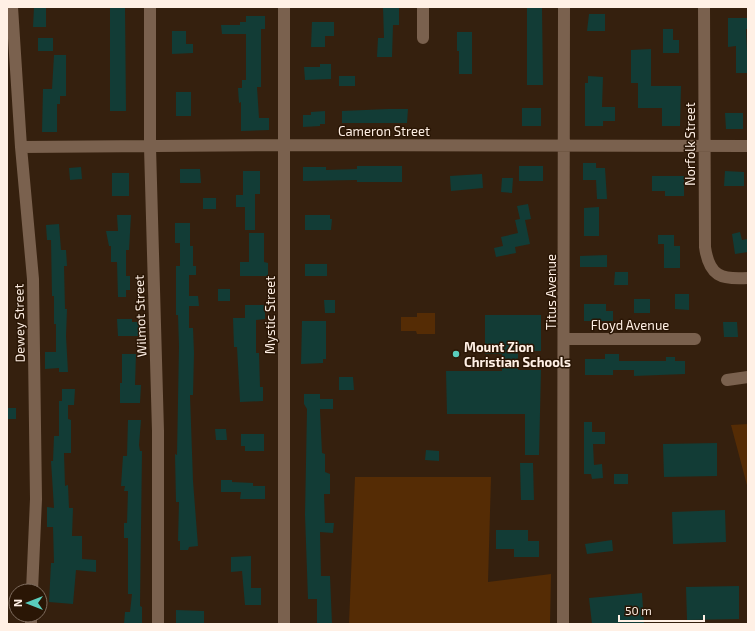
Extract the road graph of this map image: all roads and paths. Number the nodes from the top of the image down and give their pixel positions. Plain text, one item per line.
1 (12, 7) edge
2 (150, 7) edge
3 (284, 7) edge
4 (423, 7) edge
5 (564, 7) edge
6 (704, 7) edge
7 (423, 38) dead end
8 (284, 145) junction
9 (565, 146) junction
10 (704, 146) junction
11 (748, 146) edge
12 (21, 147) junction
13 (150, 148) junction
14 (748, 278) edge
15 (565, 339) junction
16 (696, 339) dead end
17 (748, 377) edge
18 (727, 380) dead end
19 (32, 583) edge
20 (158, 624) edge
21 (284, 624) edge
22 (563, 624) edge

1 - 12 street, Dewey Street
2 - 13 street, Wilmot Street
3 - 8 street, Mystic Street
4 - 7 street
5 - 9 street, Titus Avenue
6 - 10 street, Norfolk Street
8 - 9 street, Cameron Street
8 - 13 street, Cameron Street
8 - 21 street, Mystic Street
9 - 10 street, Cameron Street
9 - 15 street, Titus Avenue
10 - 11 street, Cameron Street
10 - 14 street, Norfolk Street
12 - 13 street, Cameron Street
12 - 19 street, Dewey Street
13 - 20 street, Wilmot Street
15 - 16 street, Floyd Avenue
15 - 22 street, Titus Avenue
17 - 18 street

